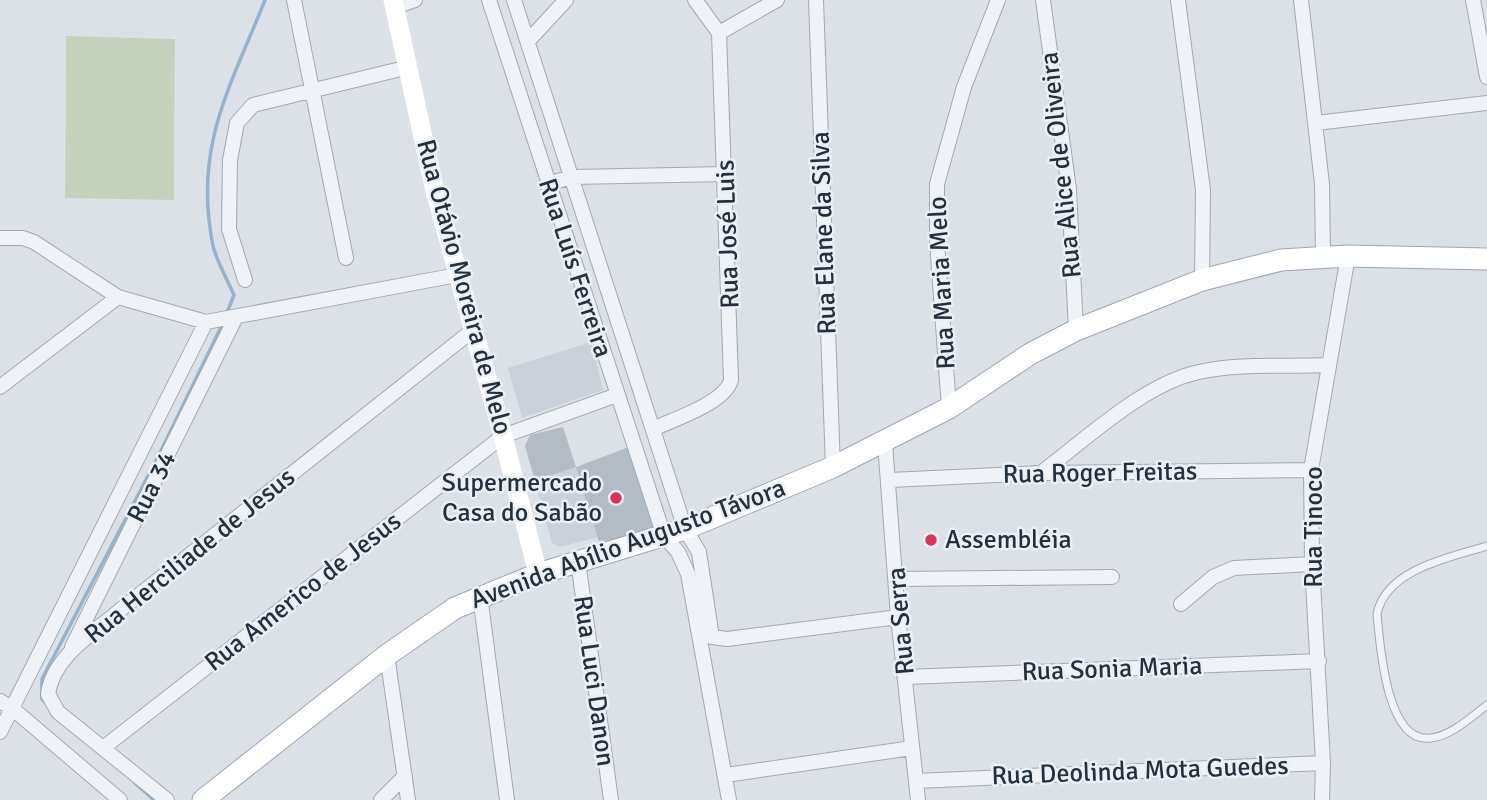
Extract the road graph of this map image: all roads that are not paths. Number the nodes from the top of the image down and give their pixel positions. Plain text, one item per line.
1 (294, 0) edge
2 (415, 0) edge
3 (489, 0) edge
4 (514, 0) edge
5 (566, 0) edge
6 (695, 0) edge
7 (777, 0) edge
8 (816, 0) edge
9 (998, 0) edge
10 (1043, 0) edge
11 (1178, 0) edge
12 (1301, 0) edge
13 (1473, 0) edge
14 (394, 4) edge
15 (719, 33) junction
16 (528, 41) junction
17 (409, 67) junction
18 (1487, 78) edge
19 (314, 92) junction
20 (1487, 103) edge
21 (1316, 123) junction
22 (726, 174) junction
23 (572, 177) junction
24 (547, 184) junction
25 (0, 238) edge
26 (1348, 256) junction
27 (1323, 257) junction
28 (346, 258) dead end
29 (1487, 259) edge
30 (457, 275) junction
31 (245, 280) dead end
32 (1202, 280) junction
33 (118, 298) junction
34 (232, 319) junction
35 (209, 322) junction
36 (473, 330) junction
37 (1076, 330) junction
38 (1328, 365) junction
39 (0, 387) edge
40 (617, 395) junction
41 (949, 408) junction
42 (648, 414) junction
43 (625, 421) junction
44 (653, 429) junction
45 (503, 436) junction
46 (885, 443) junction
47 (833, 467) junction
48 (1311, 470) junction
49 (1041, 472) junction
50 (890, 480) junction
51 (685, 529) junction
52 (664, 536) junction
53 (1487, 546) edge
54 (578, 561) junction
55 (1312, 564) junction
56 (538, 574) junction
57 (1112, 577) dead end
58 (897, 579) junction
59 (102, 589) junction
60 (480, 596) junction
61 (1181, 604) dead end
62 (119, 611) junction
63 (898, 617) junction
64 (69, 654) junction
65 (387, 654) junction
66 (1319, 660) junction
67 (905, 677) junction
68 (0, 701) edge
69 (1487, 705) edge
70 (13, 709) junction
71 (0, 732) edge
72 (103, 748) junction
73 (912, 748) junction
74 (1323, 764) junction
75 (726, 775) junction
76 (405, 776) junction
77 (916, 780) junction
78 (120, 800) edge
79 (167, 800) edge
80 (203, 800) edge
81 (381, 800) edge
82 (408, 800) edge
83 (507, 800) edge
84 (611, 800) edge
85 (729, 800) edge
86 (918, 800) edge
87 (1321, 800) edge

1 - 19 street
2 - 14 street
3 - 24 street, Rua Luís Ferreira
4 - 16 street, Rua Luís Ferreira
5 - 16 street
6 - 15 street
7 - 15 street
8 - 47 street, Rua Elane da Silva
9 - 41 street, Rua Maria Melo
10 - 37 street, Rua Alice de Oliveira
11 - 32 street
12 - 21 street
13 - 18 street
14 - 17 street, Rua Otávio Moreira de Melo
15 - 22 street, Rua José Luis
16 - 23 street, Rua Luís Ferreira
17 - 19 street
17 - 30 street, Rua Otávio Moreira de Melo
19 - 28 street
19 - 31 street
20 - 21 street
21 - 27 street
22 - 23 street
22 - 44 street, Rua José Luis
23 - 24 street
23 - 42 street, Rua Luís Ferreira
24 - 40 street, Rua Luís Ferreira
25 - 33 street
26 - 27 main road, Avenida Abílio Augusto Távora
26 - 29 main road, Avenida Abílio Augusto Távora
26 - 38 street, Rua Tinoco
27 - 32 main road, Avenida Abílio Augusto Távora
30 - 34 street
30 - 36 street, Rua Otávio Moreira de Melo
32 - 37 main road, Avenida Abílio Augusto Távora
33 - 35 street
33 - 39 street
34 - 35 street
34 - 59 street, Rua 34
35 - 70 street
36 - 45 street, Rua Otávio Moreira de Melo
36 - 62 street, Rua Herciliade de Jesus
37 - 41 main road, Avenida Abílio Augusto Távora
38 - 48 street, Rua Tinoco
38 - 49 street
40 - 43 street, Rua Luís Ferreira
40 - 45 street, Rua Americo de Jesus
41 - 46 main road, Avenida Abílio Augusto Távora
42 - 43 street
42 - 44 street, Rua Luís Ferreira
43 - 52 street, Rua Luís Ferreira
44 - 51 street, Rua Luís Ferreira
45 - 56 street, Rua Otávio Moreira de Melo
45 - 72 street, Rua Americo de Jesus
46 - 47 main road, Avenida Abílio Augusto Távora
46 - 50 street, Rua Serra
47 - 51 main road, Avenida Abílio Augusto Távora
48 - 49 street, Rua Roger Freitas
48 - 55 street, Rua Tinoco
49 - 50 street, Rua Roger Freitas
50 - 58 street, Rua Serra
51 - 52 main road, Avenida Abílio Augusto Távora
51 - 63 street, Rua Luís Ferreira
52 - 54 main road, Avenida Abílio Augusto Távora
52 - 75 street, Rua Luís Ferreira
53 - 69 lane
54 - 56 main road, Avenida Abílio Augusto Távora
54 - 84 street, Rua Luci Danon
55 - 61 street
55 - 66 street, Rua Tinoco
56 - 60 main road, Avenida Abílio Augusto Távora
57 - 58 street
58 - 63 street, Rua Serra
59 - 62 street
59 - 64 street, Rua 34
60 - 65 main road, Avenida Abílio Augusto Távora
60 - 83 street
62 - 64 street, Rua Herciliade de Jesus
63 - 67 street, Rua Serra
64 - 72 street, Rua Herciliade de Jesus
65 - 76 street
65 - 80 main road, Avenida Abílio Augusto Távora
66 - 67 street, Rua Sonia Maria
66 - 74 street, Rua Tinoco
67 - 73 street, Rua Serra
68 - 70 street
70 - 71 street
70 - 78 street
72 - 79 street, Rua Herciliade de Jesus
73 - 75 street
73 - 77 street, Rua Serra
74 - 77 street, Rua Deolinda Mota Guedes
74 - 87 street, Rua Tinoco
75 - 85 street, Rua Luís Ferreira
76 - 81 street
76 - 82 street
77 - 86 street, Rua Serra

